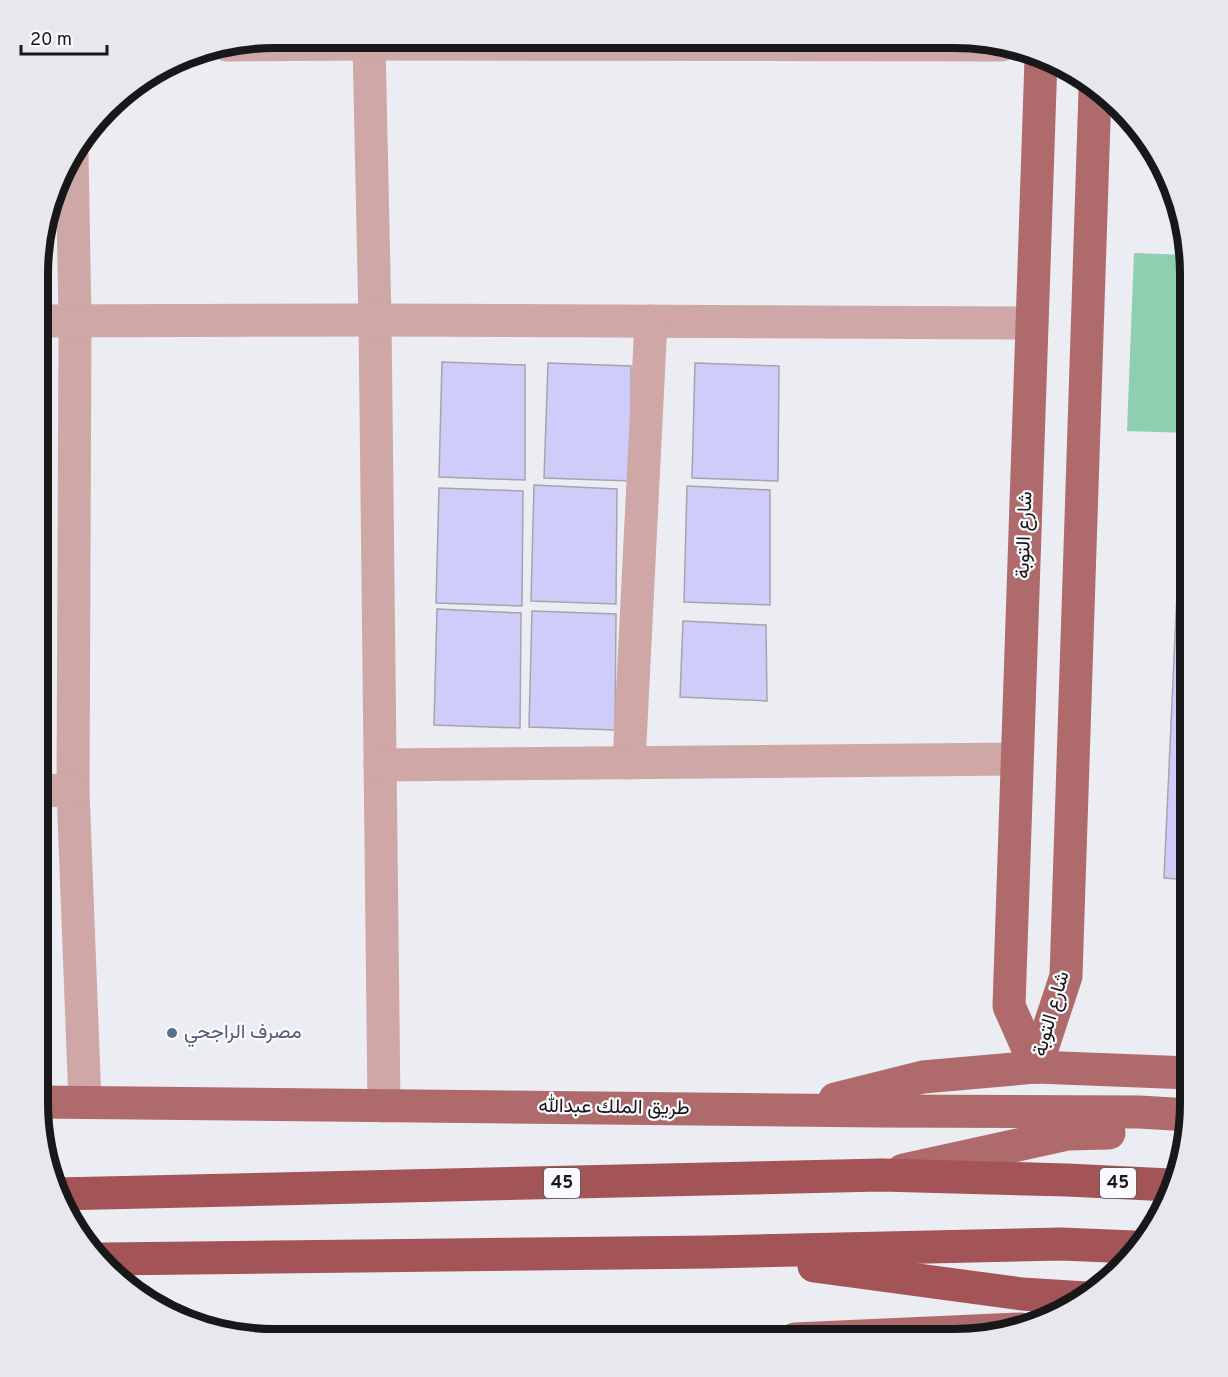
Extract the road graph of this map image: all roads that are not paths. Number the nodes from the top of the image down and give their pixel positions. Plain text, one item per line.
1 (369, 48) edge
2 (1041, 65) edge
3 (1095, 98) edge
4 (72, 172) edge
5 (375, 320) junction
6 (48, 321) edge
7 (75, 321) junction
8 (651, 321) junction
9 (1032, 323) junction
10 (1017, 759) junction
11 (628, 763) junction
12 (380, 765) junction
13 (48, 790) edge
14 (73, 790) junction
15 (1036, 1067) junction
16 (1180, 1073) edge
17 (48, 1102) edge
18 (85, 1102) junction
19 (384, 1106) junction
20 (790, 1110) junction
21 (1180, 1115) edge
22 (1178, 1132) edge
23 (881, 1175) junction
24 (1165, 1185) edge
25 (67, 1194) edge
26 (1128, 1247) edge
27 (711, 1252) junction
28 (110, 1259) edge
29 (1070, 1297) edge

1 - 5 street
2 - 9 main road, شارع التوبة
3 - 15 main road, شارع التوبة
4 - 7 street
5 - 7 street
5 - 8 street
5 - 12 street
6 - 7 street
7 - 14 street
8 - 9 street
8 - 11 street
9 - 10 main road, شارع التوبة
10 - 11 street
10 - 15 main road, شارع التوبة
11 - 12 street
12 - 19 street
13 - 14 street
14 - 18 street
15 - 16 main road
15 - 20 main road
17 - 18 main road, طريق الملك عبدالله
18 - 19 main road, طريق الملك عبدالله
19 - 20 main road, طريق الملك عبدالله
20 - 21 main road, طريق الملك عبدالله
22 - 23 main road
23 - 24 highway, 45
23 - 25 highway, 45
26 - 27 highway
27 - 28 highway
27 - 29 highway

